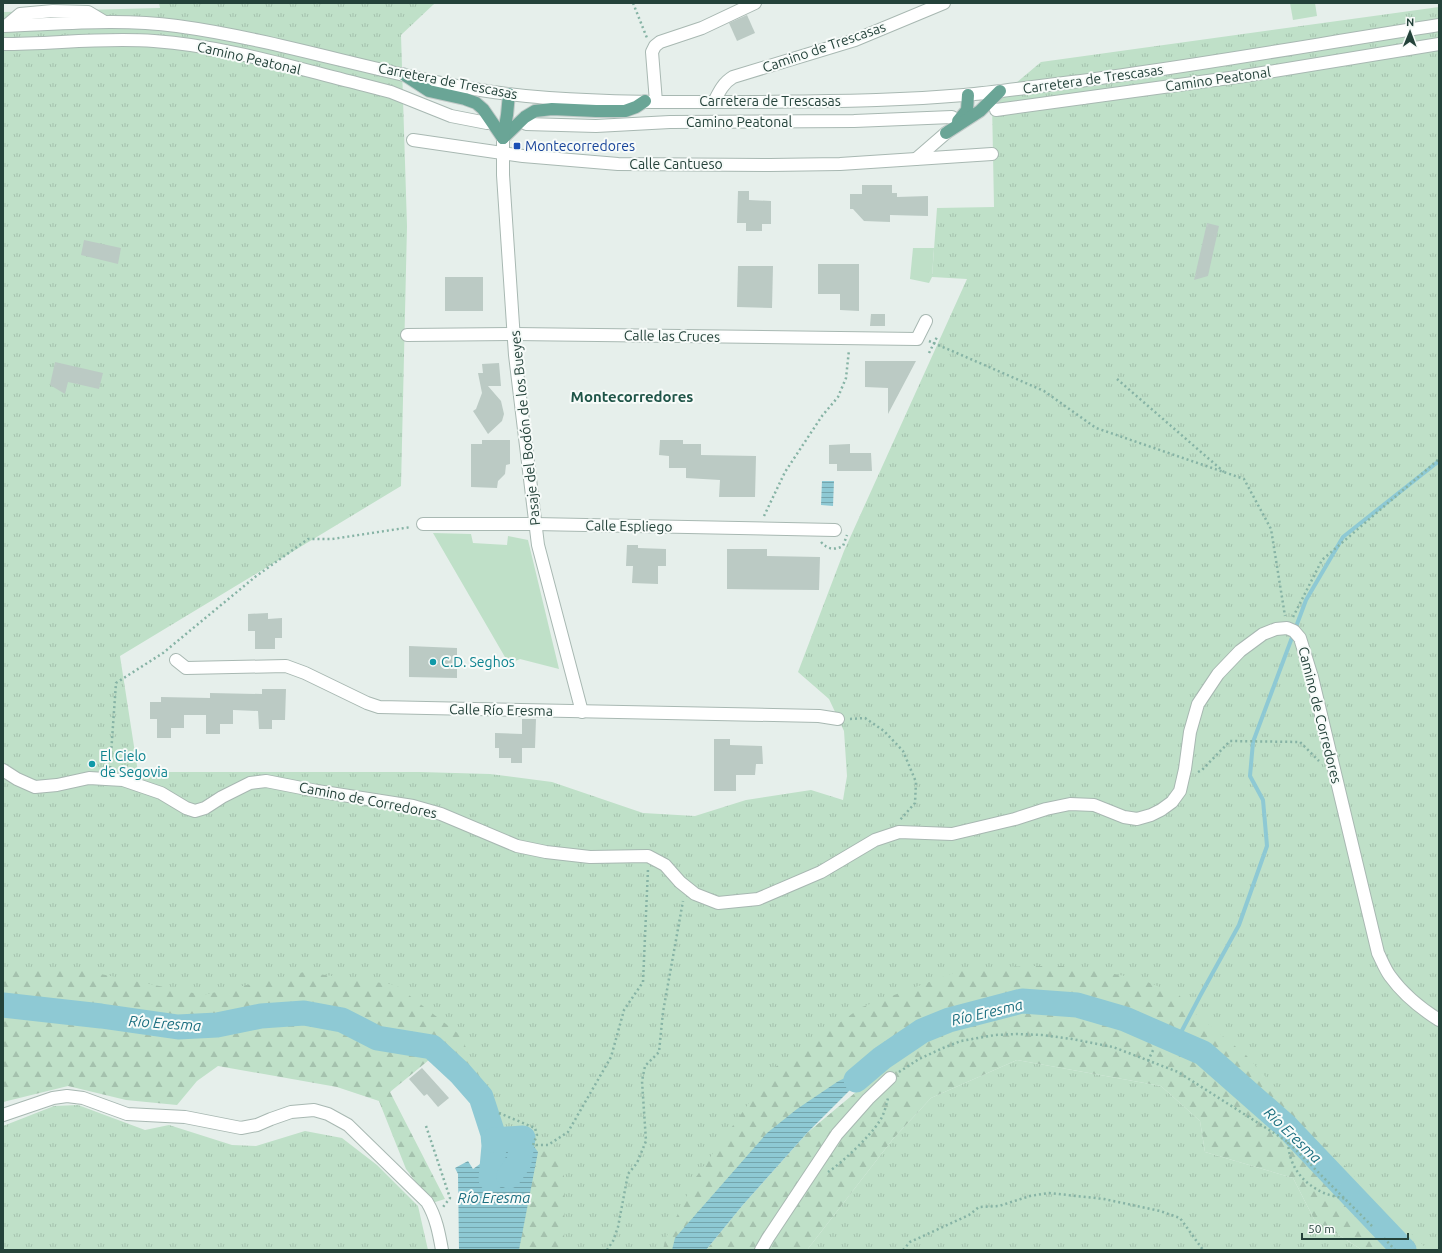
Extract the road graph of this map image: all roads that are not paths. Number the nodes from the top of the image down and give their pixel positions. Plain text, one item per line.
1 (755, 3) edge
2 (944, 3) edge
3 (1439, 25) edge
4 (5, 26) edge
5 (3, 44) edge
6 (1439, 44) edge
7 (403, 74) junction
8 (1000, 91) junction
9 (509, 94) junction
10 (968, 94) junction
11 (651, 101) junction
12 (714, 102) junction
13 (996, 110) dead end
14 (952, 117) dead end
15 (487, 123) dead end
16 (526, 124) dead end
17 (946, 133) junction
18 (503, 138) junction
19 (412, 140) dead end
20 (503, 154) junction
21 (992, 154) dead end
22 (916, 159) junction
23 (926, 321) dead end
24 (514, 334) junction
25 (407, 335) dead end
26 (424, 524) road end
27 (535, 524) junction
28 (835, 530) dead end
29 (176, 660) dead end
30 (582, 712) junction
31 (838, 719) road end
32 (3, 770) edge
33 (1439, 1020) edge
34 (890, 1078) road end
35 (3, 1115) edge
36 (442, 1250) edge
37 (761, 1250) edge

1 - 11 street
2 - 12 street, Camino de Trescasas
3 - 8 street, Carretera de Trescasas
4 - 7 street, Carretera de Trescasas
5 - 15 street, Camino Peatonal
6 - 13 street, Camino Peatonal
7 - 9 street, Carretera de Trescasas
7 - 18 main road
8 - 10 street, Carretera de Trescasas
8 - 17 main road
9 - 11 street, Carretera de Trescasas
9 - 18 main road
10 - 12 street, Carretera de Trescasas
10 - 17 main road
11 - 12 street, Carretera de Trescasas
11 - 18 main road
14 - 16 street, Camino Peatonal
17 - 22 street
18 - 20 street, Pasaje del Bodón de los Bueyes
19 - 20 street, Calle Cantueso
20 - 22 street, Calle Cantueso
20 - 24 street, Pasaje del Bodón de los Bueyes
21 - 22 street, Calle Cantueso
23 - 24 street, Calle las Cruces
24 - 25 street, Calle las Cruces
24 - 27 street, Pasaje del Bodón de los Bueyes
26 - 27 street, Calle Espliego
27 - 28 street, Calle Espliego
27 - 30 street, Pasaje del Bodón de los Bueyes
29 - 30 street, Calle Río Eresma
30 - 31 street, Calle Río Eresma
32 - 33 street, Camino de Corredores
34 - 37 street
35 - 36 street

